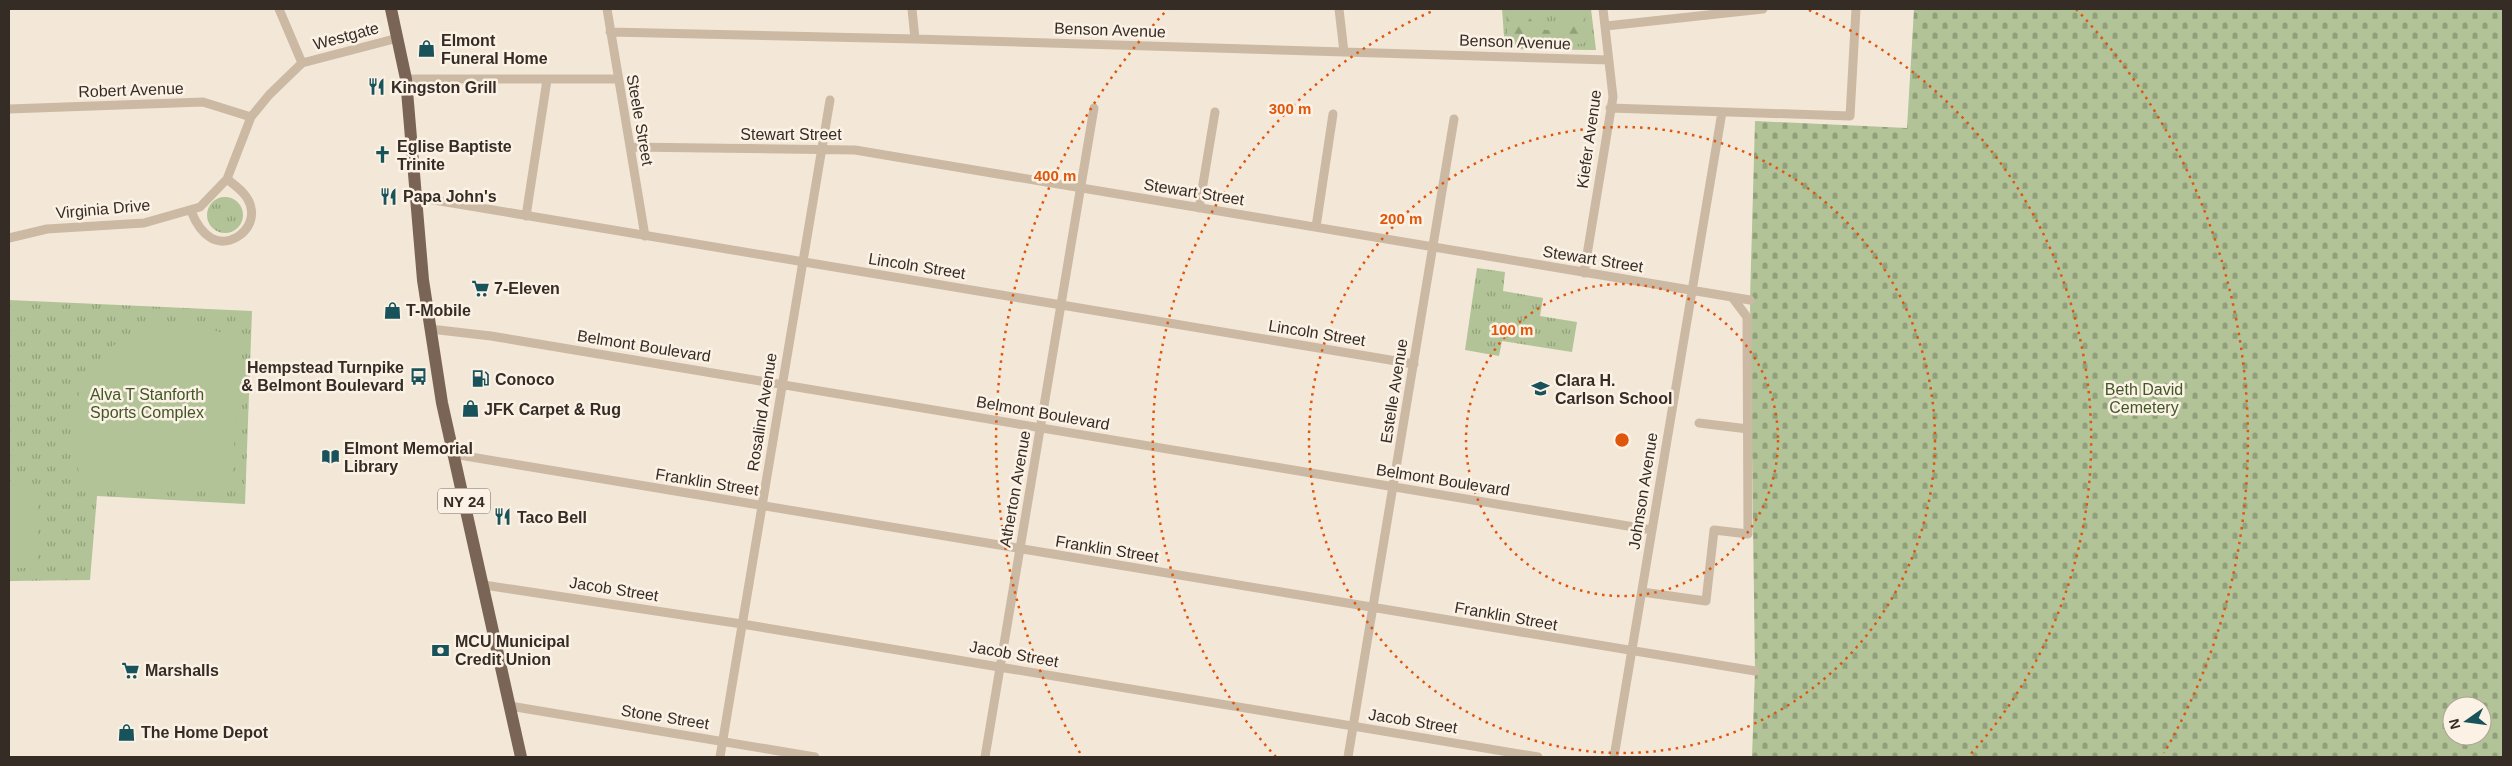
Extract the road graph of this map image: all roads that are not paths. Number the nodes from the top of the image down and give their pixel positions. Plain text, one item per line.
1 (279, 9) edge
2 (391, 9) edge
3 (607, 9) edge
4 (912, 9) edge
5 (1339, 9) edge
6 (1603, 9) edge
7 (1763, 9) edge
8 (1856, 9) edge
9 (1606, 26) junction
10 (610, 32) junction
11 (398, 38) junction
12 (915, 39) junction
13 (1344, 52) junction
14 (1609, 60) junction
15 (302, 63) junction
16 (406, 79) junction
17 (618, 79) junction
18 (547, 80) junction
19 (830, 100) dead end
20 (9, 108) edge
21 (1094, 108) dead end
22 (1610, 108) junction
23 (1215, 112) dead end
24 (1722, 112) junction
25 (1333, 114) dead end
26 (251, 117) junction
27 (1454, 119) dead end
28 (630, 147) junction
29 (821, 150) junction
30 (227, 179) junction
31 (1081, 188) junction
32 (416, 197) junction
33 (1199, 208) junction
34 (190, 211) junction
35 (526, 216) junction
36 (1316, 227) junction
37 (645, 236) junction
38 (9, 238) edge
39 (1434, 247) junction
40 (802, 262) junction
41 (1584, 273) junction
42 (1692, 290) junction
43 (1732, 297) junction
44 (1750, 300) dead end
45 (1061, 305) junction
46 (430, 329) junction
47 (1414, 364) junction
48 (782, 384) junction
49 (1700, 422) dead end
50 (1041, 428) junction
51 (1748, 429) junction
52 (453, 454) junction
53 (1394, 487) junction
54 (762, 507) junction
55 (1652, 530) junction
56 (1020, 550) junction
57 (484, 585) junction
58 (1642, 592) junction
59 (1373, 609) junction
60 (742, 624) junction
61 (1632, 652) junction
62 (1001, 667) junction
63 (1755, 671) dead end
64 (510, 706) junction
65 (1354, 727) junction
66 (722, 742) junction
67 (521, 757) edge
68 (720, 757) edge
69 (815, 757) edge
70 (985, 757) edge
71 (1348, 757) edge
72 (1538, 757) edge
73 (1614, 757) edge

1 - 15 street
2 - 11 main road, NY 24
3 - 10 street, Steele Street
4 - 12 street
5 - 13 street
6 - 9 street, Kiefer Avenue
7 - 9 street
8 - 24 street
9 - 14 street, Kiefer Avenue
10 - 12 street, Benson Avenue
10 - 17 street, Steele Street
11 - 15 street, Westgate
11 - 16 main road, NY 24
12 - 13 street, Benson Avenue
13 - 14 street, Benson Avenue
14 - 22 street, Kiefer Avenue
15 - 26 street, Virginia Drive
16 - 18 street
16 - 32 main road, NY 24
17 - 18 street
17 - 28 street, Steele Street
18 - 35 street
19 - 29 street, Rosalind Avenue
20 - 26 street, Robert Avenue
21 - 31 street, Atherton Avenue
22 - 24 street
22 - 41 street, Kiefer Avenue
23 - 33 street
24 - 42 street, Johnson Avenue
25 - 36 street
26 - 30 street, Virginia Drive
27 - 39 street, Estelle Avenue
28 - 29 street, Stewart Street
28 - 37 street, Steele Street
29 - 31 street, Stewart Street
29 - 40 street, Rosalind Avenue
30 - 34 street, Virginia Drive
30 - 34 street
31 - 33 street, Stewart Street
31 - 45 street, Atherton Avenue
32 - 35 street, Lincoln Street
32 - 46 main road, NY 24
33 - 36 street, Stewart Street
34 - 38 street, Virginia Drive
35 - 37 street, Lincoln Street
36 - 39 street, Stewart Street
37 - 40 street, Lincoln Street
39 - 41 street, Stewart Street
39 - 47 street, Estelle Avenue
40 - 45 street, Lincoln Street
40 - 48 street, Rosalind Avenue
41 - 42 street, Stewart Street
42 - 43 street, Stewart Street
42 - 55 street, Johnson Avenue
43 - 44 street, Stewart Street
43 - 51 street
45 - 47 street, Lincoln Street
45 - 50 street, Atherton Avenue
46 - 48 street, Belmont Boulevard
46 - 52 main road, NY 24
47 - 53 street, Estelle Avenue
48 - 50 street, Belmont Boulevard
48 - 54 street, Rosalind Avenue
49 - 51 street
50 - 53 street, Belmont Boulevard
50 - 56 street, Atherton Avenue
51 - 58 street
52 - 54 street, Franklin Street
52 - 57 main road, NY 24
53 - 55 street, Belmont Boulevard
53 - 59 street, Estelle Avenue
54 - 56 street, Franklin Street
54 - 60 street, Rosalind Avenue
55 - 58 street, Johnson Avenue
56 - 59 street, Franklin Street
56 - 62 street, Atherton Avenue
57 - 60 street, Jacob Street
57 - 64 main road, NY 24
58 - 61 street, Johnson Avenue
59 - 61 street, Franklin Street
59 - 65 street, Estelle Avenue
60 - 62 street, Jacob Street
60 - 66 street, Rosalind Avenue
61 - 63 street, Franklin Street
61 - 73 street, Johnson Avenue
62 - 65 street, Jacob Street
62 - 70 street, Atherton Avenue
64 - 66 street, Stone Street
64 - 67 main road, NY 24
65 - 71 street, Estelle Avenue
65 - 72 street, Jacob Street
66 - 68 street, Rosalind Avenue
66 - 69 street, Stone Street

